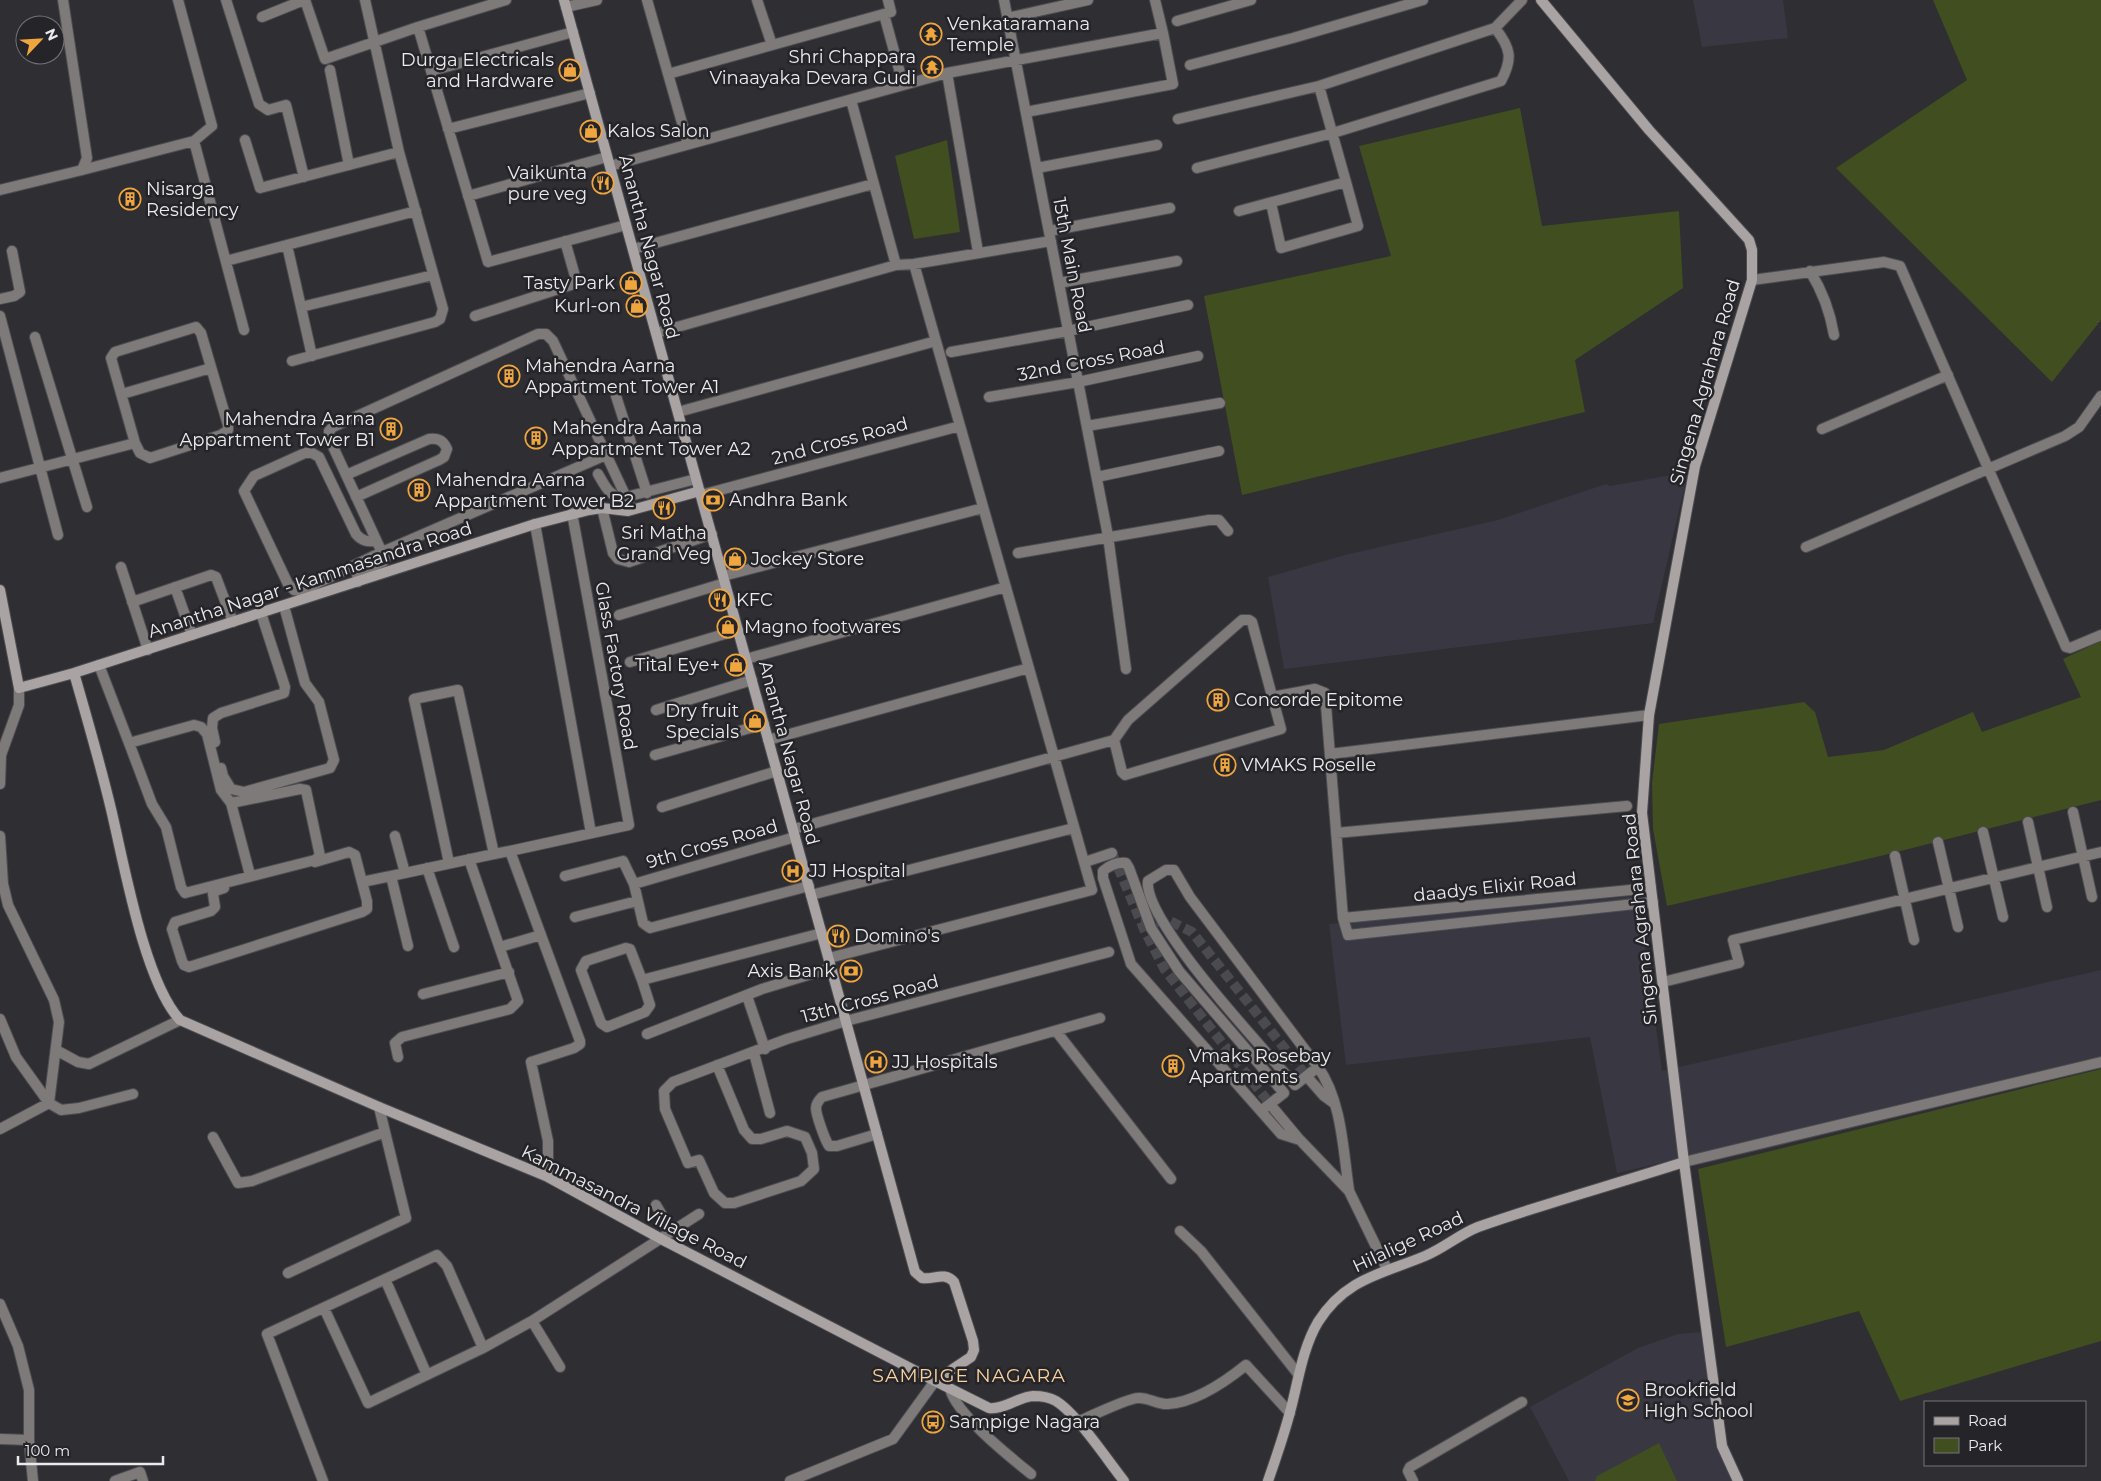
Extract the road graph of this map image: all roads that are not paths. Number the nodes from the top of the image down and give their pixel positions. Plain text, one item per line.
1 (63, 0) edge
2 (178, 0) edge
3 (226, 0) edge
4 (304, 0) edge
5 (365, 0) edge
6 (506, 0) edge
7 (596, 0) edge
8 (647, 0) edge
9 (757, 0) edge
10 (888, 0) edge
11 (1004, 0) edge
12 (1088, 0) edge
13 (1155, 0) edge
14 (1251, 0) edge
15 (1423, 0) edge
16 (1522, 0) edge
17 (1541, 0) edge
18 (565, 4) edge
19 (262, 17) dead end
20 (885, 18) dead end
21 (1007, 18) junction
22 (1177, 21) dead end
23 (418, 27) junction
24 (1495, 28) junction
25 (573, 32) junction
26 (1163, 33) junction
27 (375, 42) junction
28 (772, 45) junction
29 (1016, 60) junction
30 (1190, 64) dead end
31 (330, 70) dead end
32 (431, 71) junction
33 (947, 73) junction
34 (668, 74) junction
35 (904, 84) junction
36 (1319, 86) junction
37 (590, 92) junction
38 (851, 100) junction
39 (1026, 112) junction
40 (1178, 119) dead end
41 (448, 129) junction
42 (1333, 134) junction
43 (245, 140) dead end
44 (194, 141) junction
45 (688, 144) junction
46 (1157, 145) dead end
47 (399, 152) junction
48 (608, 161) junction
49 (348, 165) junction
50 (1037, 168) junction
51 (1197, 168) dead end
52 (82, 170) junction
53 (304, 177) junction
54 (1346, 182) junction
55 (873, 184) junction
56 (0, 190) edge
57 (468, 196) junction
58 (1270, 203) junction
59 (1170, 208) dead end
60 (1239, 210) dead end
61 (416, 211) junction
62 (626, 224) junction
63 (1050, 236) junction
64 (565, 241) junction
65 (287, 245) junction
66 (633, 249) junction
67 (12, 252) dead end
68 (978, 252) junction
69 (226, 261) junction
70 (1177, 261) dead end
71 (914, 264) junction
72 (896, 265) junction
73 (1810, 272) junction
74 (433, 275) junction
75 (1752, 280) junction
76 (1059, 283) junction
77 (0, 299) edge
78 (1188, 305) dead end
79 (301, 308) junction
80 (0, 316) edge
81 (475, 316) dead end
82 (244, 330) dead end
83 (1068, 331) junction
84 (656, 333) junction
85 (1834, 335) dead end
86 (35, 337) dead end
87 (936, 341) junction
88 (951, 352) dead end
89 (312, 356) junction
90 (1198, 356) dead end
91 (292, 361) dead end
92 (211, 368) junction
93 (1948, 375) junction
94 (1078, 382) junction
95 (122, 394) junction
96 (616, 396) dead end
97 (989, 398) dead end
98 (2101, 398) edge
99 (1220, 403) dead end
100 (678, 412) junction
101 (960, 426) junction
102 (1087, 426) junction
103 (1822, 428) dead end
104 (135, 443) junction
105 (1219, 451) dead end
106 (606, 455) junction
107 (72, 459) junction
108 (38, 467) junction
109 (1989, 468) junction
110 (598, 474) dead end
111 (346, 475) junction
112 (1097, 477) junction
113 (0, 478) edge
114 (696, 479) junction
115 (647, 493) junction
116 (700, 493) junction
117 (356, 497) junction
118 (626, 497) junction
119 (87, 508) dead end
120 (602, 508) junction
121 (983, 508) junction
122 (632, 510) junction
123 (572, 513) junction
124 (535, 524) junction
125 (1228, 531) dead end
126 (712, 534) junction
127 (58, 535) dead end
128 (1108, 536) junction
129 (376, 541) junction
130 (1806, 547) dead end
131 (382, 552) junction
132 (1018, 552) dead end
133 (121, 567) dead end
134 (724, 579) junction
135 (358, 582) junction
136 (175, 587) junction
137 (1006, 587) junction
138 (0, 590) edge
139 (132, 602) junction
140 (284, 606) junction
141 (261, 613) junction
142 (619, 615) dead end
143 (233, 622) junction
144 (738, 630) junction
145 (2101, 634) edge
146 (192, 635) junction
147 (148, 650) junction
148 (746, 659) junction
149 (630, 662) dead end
150 (99, 665) junction
151 (1029, 668) junction
152 (1126, 669) dead end
153 (74, 673) junction
154 (752, 680) junction
155 (19, 688) junction
156 (1272, 697) junction
157 (656, 710) dead end
158 (1649, 715) junction
159 (764, 724) junction
160 (768, 740) junction
161 (1114, 740) junction
162 (129, 743) junction
163 (1330, 754) junction
164 (1, 755) edge
165 (654, 755) dead end
166 (1054, 758) junction
167 (777, 770) junction
168 (0, 784) edge
169 (231, 803) junction
170 (1627, 806) dead end
171 (662, 807) dead end
172 (2073, 812) dead end
173 (2028, 822) dead end
174 (1074, 828) junction
175 (1336, 832) junction
176 (1983, 832) dead end
177 (591, 833) junction
178 (794, 833) junction
179 (0, 836) edge
180 (395, 836) dead end
181 (1938, 842) dead end
182 (510, 851) junction
183 (2101, 852) edge
184 (1112, 853) dead end
185 (494, 854) junction
186 (1895, 856) dead end
187 (2083, 856) junction
188 (469, 859) junction
189 (1085, 862) junction
190 (449, 863) junction
191 (2038, 867) junction
192 (427, 868) junction
193 (405, 873) junction
194 (250, 875) junction
195 (391, 876) junction
196 (565, 876) dead end
197 (1994, 878) junction
198 (362, 882) junction
199 (634, 884) junction
200 (1651, 888) junction
201 (1949, 889) junction
202 (810, 891) junction
203 (2092, 897) dead end
204 (1905, 899) junction
205 (638, 901) junction
206 (1653, 902) junction
207 (1150, 907) junction
208 (2047, 907) dead end
209 (2003, 917) dead end
210 (575, 918) dead end
211 (1343, 918) junction
212 (1958, 927) dead end
213 (822, 933) junction
214 (541, 935) junction
215 (1914, 940) dead end
216 (408, 946) dead end
217 (454, 947) dead end
218 (500, 947) junction
219 (1109, 952) dead end
220 (830, 963) junction
221 (509, 972) junction
222 (642, 980) junction
223 (1662, 982) junction
224 (424, 994) dead end
225 (747, 996) junction
226 (1100, 1018) dead end
227 (0, 1019) edge
228 (180, 1020) junction
229 (846, 1021) junction
230 (1056, 1031) junction
231 (647, 1034) dead end
232 (765, 1048) junction
233 (56, 1050) junction
234 (754, 1053) junction
235 (398, 1057) dead end
236 (2101, 1062) edge
237 (718, 1065) junction
238 (1318, 1067) junction
239 (1309, 1079) tunnel mouth
240 (864, 1086) junction
241 (133, 1094) dead end
242 (49, 1103) junction
243 (1335, 1104) junction
244 (379, 1107) junction
245 (1274, 1109) tunnel mouth
246 (1262, 1110) junction
247 (770, 1113) dead end
248 (0, 1129) edge
249 (385, 1132) junction
250 (877, 1134) junction
251 (213, 1137) dead end
252 (1300, 1140) junction
253 (1684, 1162) junction
254 (548, 1177) junction
255 (1171, 1179) dead end
256 (1349, 1191) junction
257 (656, 1205) dead end
258 (699, 1214) dead end
259 (1180, 1231) dead end
260 (672, 1232) junction
261 (661, 1239) junction
262 (1387, 1269) junction
263 (288, 1273) dead end
264 (385, 1279) junction
265 (0, 1304) edge
266 (324, 1308) junction
267 (532, 1321) junction
268 (483, 1348) junction
269 (560, 1367) dead end
270 (1298, 1374) junction
271 (427, 1375) junction
272 (935, 1381) junction
273 (950, 1389) junction
274 (1522, 1402) dead end
275 (1290, 1413) junction
276 (1077, 1422) junction
277 (0, 1439) edge
278 (29, 1440) junction
279 (1030, 1474) dead end
280 (33, 1481) edge
281 (115, 1481) edge
282 (143, 1481) edge
283 (323, 1481) edge
284 (790, 1481) edge
285 (1124, 1481) edge
286 (1268, 1481) edge
287 (1413, 1481) edge
288 (1738, 1481) edge

1 - 52 street
2 - 44 street
3 - 53 street
4 - 19 street
4 - 27 street
5 - 27 street
6 - 23 street
7 - 18 street
8 - 34 street
9 - 28 street
10 - 28 street
11 - 21 street, 15th Main Road
12 - 21 street
13 - 26 street
14 - 22 street
15 - 30 street
16 - 24 street
17 - 75 street, Singena Agrahara Road
18 - 25 street, Anantha Nagar Road
20 - 35 street
21 - 29 street, 15th Main Road
23 - 27 street
23 - 32 street
24 - 36 street
24 - 42 street
25 - 32 street
25 - 37 street, Anantha Nagar Road
26 - 29 street
26 - 39 street
27 - 47 street
28 - 34 street
29 - 33 street
29 - 39 street, 15th Main Road
31 - 49 street
32 - 41 street
33 - 35 street
33 - 68 street
34 - 45 street
35 - 38 street
36 - 40 street
36 - 42 street
37 - 41 street
37 - 48 street, Anantha Nagar Road
38 - 45 street
38 - 55 street
39 - 50 street, 15th Main Road
41 - 57 street
42 - 51 street
42 - 54 street
43 - 53 street
44 - 52 street
44 - 69 street
45 - 48 street
46 - 50 street
47 - 49 street
47 - 61 street
48 - 57 street
48 - 62 street, Anantha Nagar Road
49 - 53 street
50 - 63 street, 15th Main Road
52 - 56 street
54 - 58 street
54 - 58 street
55 - 66 street
55 - 72 street
57 - 64 street
58 - 60 street
59 - 63 street
61 - 65 street
61 - 74 street
62 - 64 street
62 - 66 street, Anantha Nagar Road
63 - 68 street
63 - 76 street, 15th Main Road
64 - 81 street
65 - 69 street
65 - 79 street
66 - 84 street, Anantha Nagar Road
67 - 77 street
68 - 71 street
69 - 82 street
70 - 76 street
71 - 72 street
71 - 87 street
72 - 84 street
73 - 75 street
73 - 85 street
73 - 93 street
74 - 79 street
74 - 89 street
75 - 158 street, Singena Agrahara Road
76 - 83 street, 15th Main Road
78 - 83 street
79 - 89 street
80 - 108 street
83 - 88 street
83 - 94 street, 15th Main Road
84 - 100 street, Anantha Nagar Road
86 - 107 street
87 - 100 street
87 - 101 street
89 - 91 street
90 - 94 street, 32nd Cross Road
92 - 95 street
92 - 95 street
92 - 104 street
93 - 103 street
93 - 109 street
94 - 97 street, 32nd Cross Road
94 - 102 street, 15th Main Road
95 - 104 street
96 - 115 street
98 - 109 street
99 - 102 street
100 - 114 street, Anantha Nagar Road
101 - 116 street, 2nd Cross Road
101 - 121 street
102 - 112 street, 15th Main Road
104 - 107 street
105 - 112 street
106 - 111 street
106 - 118 street
106 - 131 street
107 - 108 street
107 - 119 street
108 - 113 street
108 - 127 street
109 - 130 street
109 - 145 street
110 - 118 street
111 - 117 street
111 - 117 street
112 - 128 street, 15th Main Road
114 - 115 street
114 - 116 street, Anantha Nagar Road
115 - 118 street
116 - 122 street, Anantha Nagar - Kammasandra Road
116 - 126 street, Anantha Nagar Road
117 - 129 street
118 - 122 street
120 - 122 street, Anantha Nagar - Kammasandra Road
120 - 123 street, Anantha Nagar - Kammasandra Road
120 - 126 street
121 - 134 street
121 - 137 street
123 - 124 street, Anantha Nagar - Kammasandra Road
123 - 177 street, Glass Factory Road
124 - 135 street, Anantha Nagar - Kammasandra Road
124 - 177 street
125 - 128 street
126 - 134 street, Anantha Nagar Road
128 - 132 street
128 - 152 street, 15th Main Road
129 - 131 street
129 - 131 street
131 - 135 street
133 - 139 street
134 - 142 street
134 - 144 street, Anantha Nagar Road
135 - 140 street, Anantha Nagar - Kammasandra Road
136 - 139 street
136 - 143 street
136 - 146 street
137 - 148 street
137 - 151 street
138 - 155 street
139 - 147 street
140 - 141 street, Anantha Nagar - Kammasandra Road
140 - 141 street
141 - 143 street, Anantha Nagar - Kammasandra Road
143 - 146 street, Anantha Nagar - Kammasandra Road
144 - 148 street, Anantha Nagar Road
144 - 149 street
146 - 147 street, Anantha Nagar - Kammasandra Road
147 - 150 street, Anantha Nagar - Kammasandra Road
148 - 154 street, Anantha Nagar Road
150 - 153 street, Anantha Nagar - Kammasandra Road
150 - 162 street
151 - 160 street
151 - 166 street
153 - 155 street, Anantha Nagar - Kammasandra Road
153 - 228 street
154 - 157 street
154 - 159 street, Anantha Nagar Road
155 - 164 street
156 - 161 street
156 - 161 street
156 - 163 street
158 - 163 street
158 - 200 street, Singena Agrahara Road
159 - 160 street, Anantha Nagar Road
159 - 165 street
160 - 167 street, Anantha Nagar Road
161 - 166 street, 9th Cross Road
162 - 169 street
162 - 194 street
163 - 175 street
164 - 168 street
166 - 174 street
166 - 178 street, 9th Cross Road
167 - 171 street
167 - 178 street, Anantha Nagar Road
169 - 194 street
169 - 194 street
170 - 175 street
172 - 187 street
173 - 191 street
174 - 189 street
174 - 202 street
175 - 211 street
176 - 197 street
177 - 182 street
178 - 199 street, 9th Cross Road
178 - 202 street, Anantha Nagar Road
179 - 233 street
180 - 193 street
181 - 201 street
182 - 185 street
182 - 214 street
183 - 187 street
184 - 189 street
185 - 188 street
185 - 190 street
186 - 204 street
187 - 191 street
187 - 203 street
188 - 190 street
188 - 218 street
189 - 220 street
190 - 192 street
191 - 197 street
191 - 208 street
192 - 193 street
192 - 217 street
193 - 195 street
195 - 198 street
195 - 216 street
196 - 199 street, 9th Cross Road
197 - 201 street
197 - 209 street
198 - 198 street
199 - 205 street
200 - 206 street, Singena Agrahara Road
200 - 211 street, daadys Elixir Road
201 - 204 street
201 - 212 street
202 - 205 street
202 - 213 street, Anantha Nagar Road
204 - 215 street
204 - 223 street
205 - 210 street
206 - 211 street, daadys Elixir Road
206 - 223 street, Singena Agrahara Road
207 - 238 street
207 - 238 street
207 - 246 street
207 - 246 street
213 - 220 street, Anantha Nagar Road
213 - 222 street
214 - 218 street
214 - 254 street
218 - 221 street
219 - 229 street, 13th Cross Road
220 - 225 street
220 - 229 street, Anantha Nagar Road
221 - 224 street
221 - 235 street
222 - 222 street
223 - 253 street, Singena Agrahara Road
225 - 231 street
225 - 232 street
226 - 230 street
227 - 242 street
228 - 233 street
228 - 244 street, Kammasandra Village Road
229 - 232 street, 13th Cross Road
229 - 240 street, Anantha Nagar Road
230 - 240 street
230 - 255 street
232 - 234 street, 13th Cross Road
233 - 242 street
234 - 237 street, 13th Cross Road
234 - 247 street
236 - 253 street
237 - 237 street, 13th Cross Road
238 - 243 street
239 - 243 street
240 - 250 street, Anantha Nagar Road
240 - 250 street
241 - 242 street
242 - 248 street
243 - 256 street
244 - 249 street
244 - 254 street, Kammasandra Village Road
245 - 252 street
246 - 252 street
249 - 251 street
249 - 263 street
250 - 272 street, Anantha Nagar Road
252 - 256 street
253 - 262 street, Hilalige Road
253 - 288 street, Singena Agrahara Road
254 - 261 street, Kammasandra Village Road
256 - 262 street
257 - 260 street
258 - 260 street
259 - 270 street
260 - 261 street
261 - 267 street
261 - 272 street, Kammasandra Village Road
262 - 270 street, Hilalige Road
264 - 266 street
264 - 268 street
264 - 271 street
265 - 278 street
266 - 271 street
266 - 283 street
267 - 268 street
267 - 269 street
268 - 271 street
270 - 275 street, Hilalige Road
272 - 273 street
272 - 284 street
273 - 276 street
273 - 279 street
274 - 287 street
275 - 276 street
275 - 286 street, Hilalige Road
276 - 285 street
277 - 278 street
278 - 280 street
281 - 282 street

